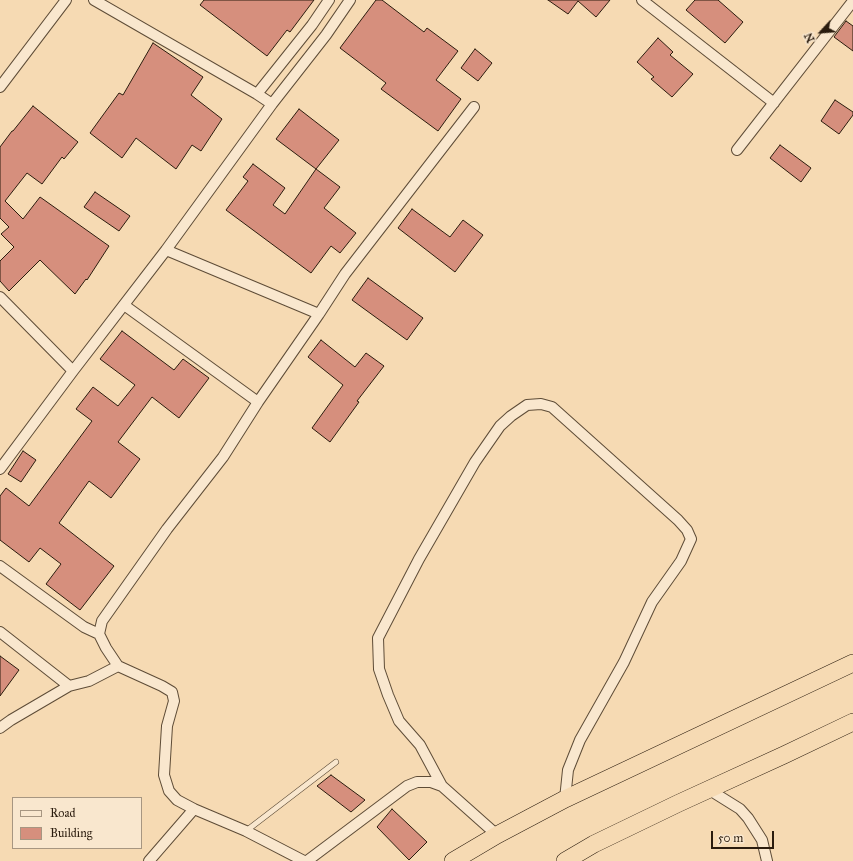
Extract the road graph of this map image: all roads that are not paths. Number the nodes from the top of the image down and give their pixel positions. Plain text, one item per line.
1 (66, 0) edge
2 (94, 0) edge
3 (329, 0) edge
4 (350, 0) edge
5 (642, 0) edge
6 (853, 1) edge
7 (312, 25) junction
8 (326, 35) junction
9 (0, 87) edge
10 (257, 94) junction
11 (774, 103) junction
12 (272, 104) junction
13 (474, 108) dead end
14 (737, 150) dead end
15 (166, 250) junction
16 (0, 297) edge
17 (124, 304) junction
18 (319, 314) junction
19 (74, 371) junction
20 (258, 402) junction
21 (0, 469) edge
22 (0, 566) edge
23 (0, 632) edge
24 (99, 634) junction
25 (853, 663) edge
26 (118, 666) junction
27 (69, 686) junction
28 (853, 722) edge
29 (0, 728) edge
30 (336, 762) dead end
31 (442, 786) junction
32 (708, 789) junction
33 (565, 799) junction
34 (194, 809) junction
35 (246, 831) junction
36 (497, 835) junction
37 (150, 861) edge
38 (304, 861) edge
39 (308, 861) edge
40 (453, 861) edge
41 (565, 861) edge
42 (768, 861) edge

1 - 9 street
2 - 10 street
3 - 7 street
4 - 8 street
5 - 11 street
6 - 11 street
7 - 8 street
7 - 10 street
8 - 12 street
10 - 12 street
11 - 14 street
12 - 15 street
13 - 18 street
15 - 17 street
15 - 18 street
16 - 19 street
17 - 19 street
17 - 20 street
18 - 20 street
19 - 21 street
20 - 24 street
22 - 24 street
23 - 27 street
24 - 26 street
25 - 33 highway
26 - 27 street
26 - 34 street
27 - 29 street
28 - 32 highway
30 - 35 lane
31 - 33 street
31 - 36 street
31 - 39 street
32 - 41 highway
32 - 42 street
33 - 36 highway
34 - 35 street
34 - 37 street
35 - 38 street
36 - 40 highway

